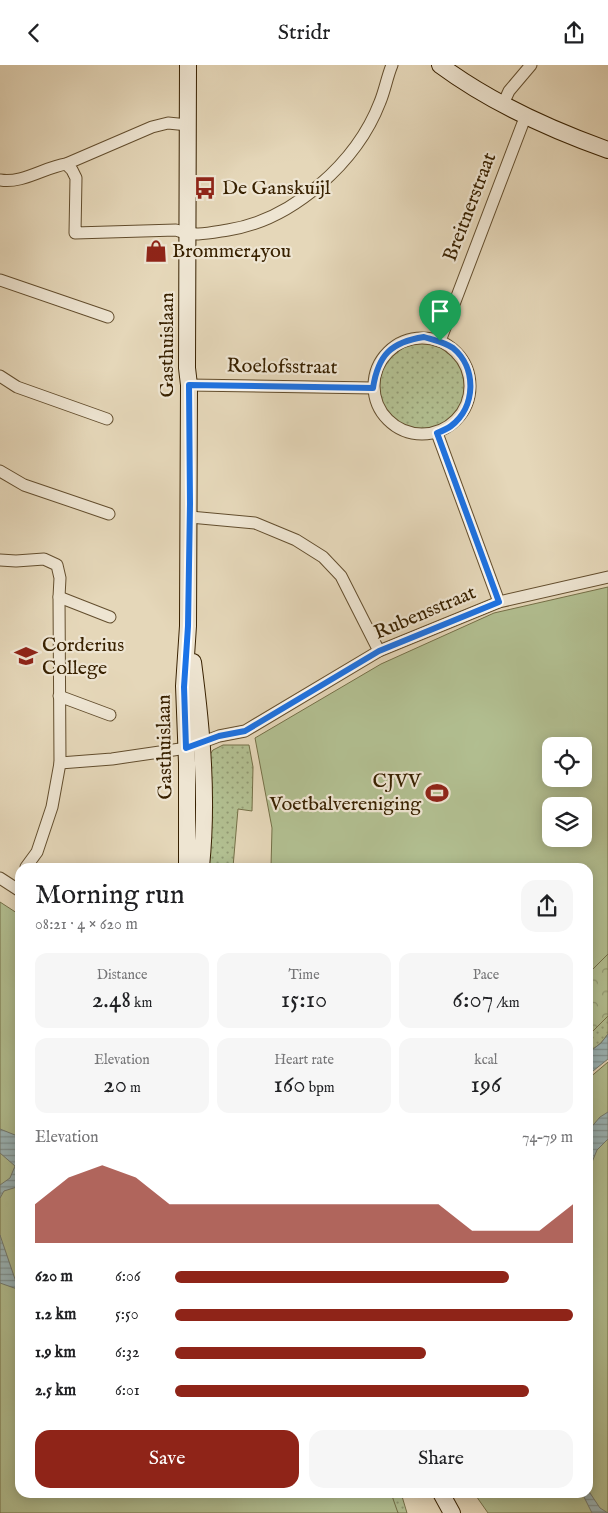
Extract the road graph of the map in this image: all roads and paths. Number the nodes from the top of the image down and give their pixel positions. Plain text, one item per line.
1 (188, 65) edge
2 (392, 65) edge
3 (440, 65) edge
4 (531, 65) edge
5 (503, 104) junction
6 (526, 115) junction
7 (188, 125) junction
8 (608, 150) edge
9 (66, 164) junction
10 (0, 180) edge
11 (188, 235) junction
12 (0, 280) edge
13 (108, 317) dead end
14 (440, 341) junction
15 (0, 376) edge
16 (189, 385) junction
17 (373, 388) junction
18 (107, 419) dead end
19 (437, 433) junction
20 (0, 471) edge
21 (109, 515) dead end
22 (190, 517) junction
23 (0, 560) edge
24 (608, 577) edge
25 (59, 597) junction
26 (499, 602) junction
27 (110, 617) dead end
28 (188, 626) junction
29 (379, 651) junction
30 (59, 696) junction
31 (110, 715) dead end
32 (203, 742) junction
33 (186, 748) junction
34 (60, 763) junction
35 (29, 863) edge
36 (187, 863) edge
37 (201, 863) edge
38 (0, 878) edge
39 (15, 884) edge
40 (444, 1498) edge
41 (452, 1513) edge

1 - 7 main road, Gasthuislaan
2 - 11 street
3 - 5 main road
4 - 5 street
5 - 6 main road
6 - 8 main road
6 - 14 street, Breitnerstraat
7 - 9 street
7 - 11 main road, Gasthuislaan
9 - 10 street
9 - 11 street
11 - 16 main road, Gasthuislaan
12 - 13 street
14 - 17 street
14 - 19 street
15 - 18 street
16 - 17 street, Roelofsstraat
16 - 22 main road, Gasthuislaan
17 - 19 street
19 - 26 street
20 - 21 street
22 - 28 main road, Gasthuislaan
22 - 29 street
23 - 25 street
24 - 26 street, Rubensstraat
25 - 27 street
25 - 30 street
26 - 29 street, Rubensstraat
28 - 32 main road, Gasthuislaan
28 - 33 main road, Gasthuislaan
29 - 32 street, Rubensstraat
30 - 31 street
30 - 34 street
32 - 33 street, Rubensstraat
32 - 37 main road, Gasthuislaan
33 - 34 street, Rubensstraat
33 - 36 main road, Gasthuislaan
34 - 35 street
38 - 39 street
40 - 41 main road

